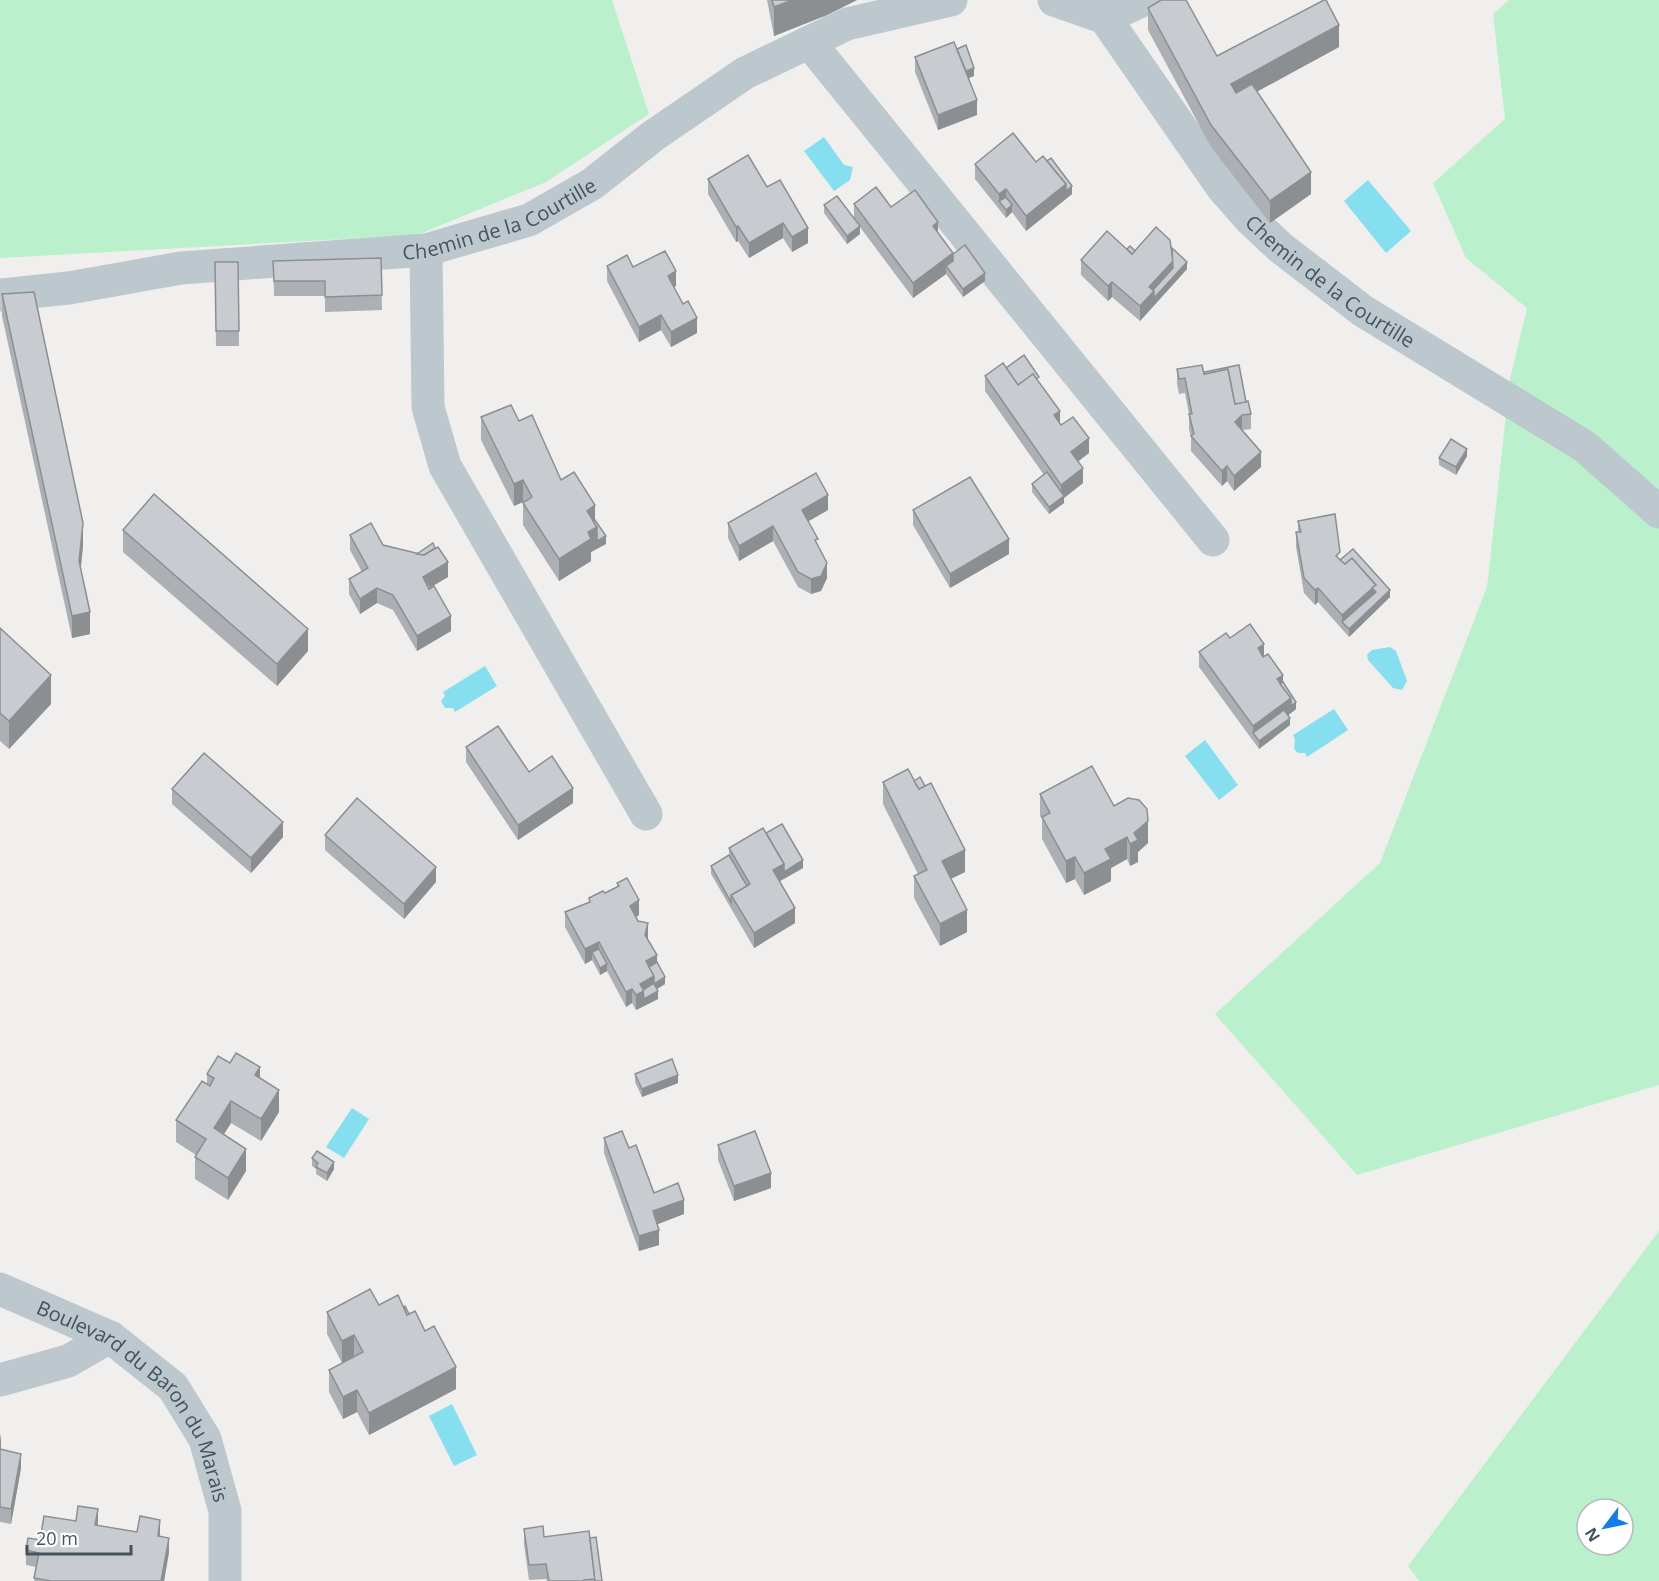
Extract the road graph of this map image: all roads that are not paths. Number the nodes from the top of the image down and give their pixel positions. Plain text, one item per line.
1 (951, 0) edge
2 (1053, 0) edge
3 (1143, 0) edge
4 (1105, 18) junction
5 (809, 42) junction
6 (426, 250) junction
7 (0, 295) edge
8 (1659, 512) edge
9 (1213, 540) dead end
10 (646, 814) dead end
11 (0, 1289) edge
12 (110, 1337) junction
13 (0, 1380) edge
14 (225, 1581) edge

1 - 5 street, Chemin de la Courtille
2 - 4 street
3 - 4 street
4 - 8 street, Chemin de la Courtille
5 - 6 street, Chemin de la Courtille
5 - 9 street
6 - 7 street, Chemin de la Courtille
6 - 10 street
11 - 12 street, Boulevard du Baron du Marais
12 - 13 street
12 - 14 street, Boulevard du Baron du Marais

